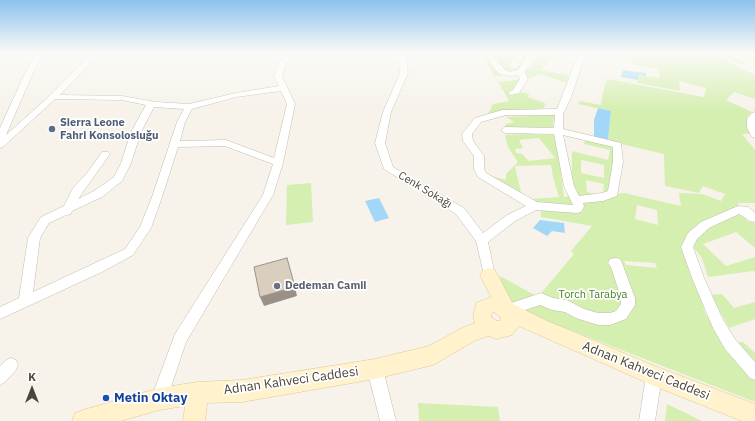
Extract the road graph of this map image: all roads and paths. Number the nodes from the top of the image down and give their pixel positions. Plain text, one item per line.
1 (520, 72) edge
2 (29, 73) edge
3 (77, 73) edge
4 (279, 73) edge
5 (404, 73) edge
6 (505, 73) edge
7 (517, 73) edge
8 (575, 73) edge
9 (284, 88) junction
10 (511, 93) dead end
11 (53, 97) junction
12 (151, 104) junction
13 (189, 107) junction
14 (560, 112) junction
15 (755, 115) edge
16 (505, 130) dead end
17 (558, 131) junction
18 (755, 135) edge
19 (0, 138) edge
20 (174, 144) junction
21 (0, 145) edge
22 (105, 154) dead end
23 (278, 163) junction
24 (576, 200) junction
25 (535, 206) junction
26 (67, 211) junction
27 (754, 218) edge
28 (482, 240) junction
29 (614, 263) dead end
30 (489, 275) junction
31 (26, 301) junction
32 (0, 313) edge
33 (507, 313) junction
34 (483, 321) junction
35 (11, 365) dead end
36 (375, 369) junction
37 (755, 373) edge
38 (654, 376) junction
39 (0, 377) edge
40 (197, 393) junction
41 (159, 399) junction
42 (755, 415) edge
43 (83, 421) edge
44 (194, 421) edge
45 (388, 421) edge
46 (647, 421) edge

1 - 10 street
2 - 19 street
3 - 11 street
4 - 9 street
5 - 28 street, Cenk Sokağı
6 - 7 street
8 - 14 street
9 - 13 street
9 - 23 street
11 - 12 street
11 - 21 street
12 - 13 street
12 - 26 street
13 - 20 street
14 - 17 street
14 - 25 street
15 - 18 street
16 - 17 street
17 - 24 street
17 - 24 street
20 - 23 street
20 - 31 street
22 - 26 street
23 - 41 street
24 - 25 street
25 - 28 street
26 - 31 street
27 - 37 street
28 - 30 street, Cenk Sokağı
29 - 33 street
30 - 33 main road
30 - 34 main road
31 - 32 street
33 - 34 main road, Adnan Kahveci Caddesi
33 - 38 main road, Adnan Kahveci Caddesi
34 - 36 main road, Adnan Kahveci Caddesi
35 - 39 street
36 - 40 main road, Adnan Kahveci Caddesi
36 - 45 street
38 - 42 main road, Adnan Kahveci Caddesi
38 - 46 street
40 - 41 main road, Adnan Kahveci Caddesi
40 - 44 main road
41 - 43 main road, Adnan Kahveci Caddesi

